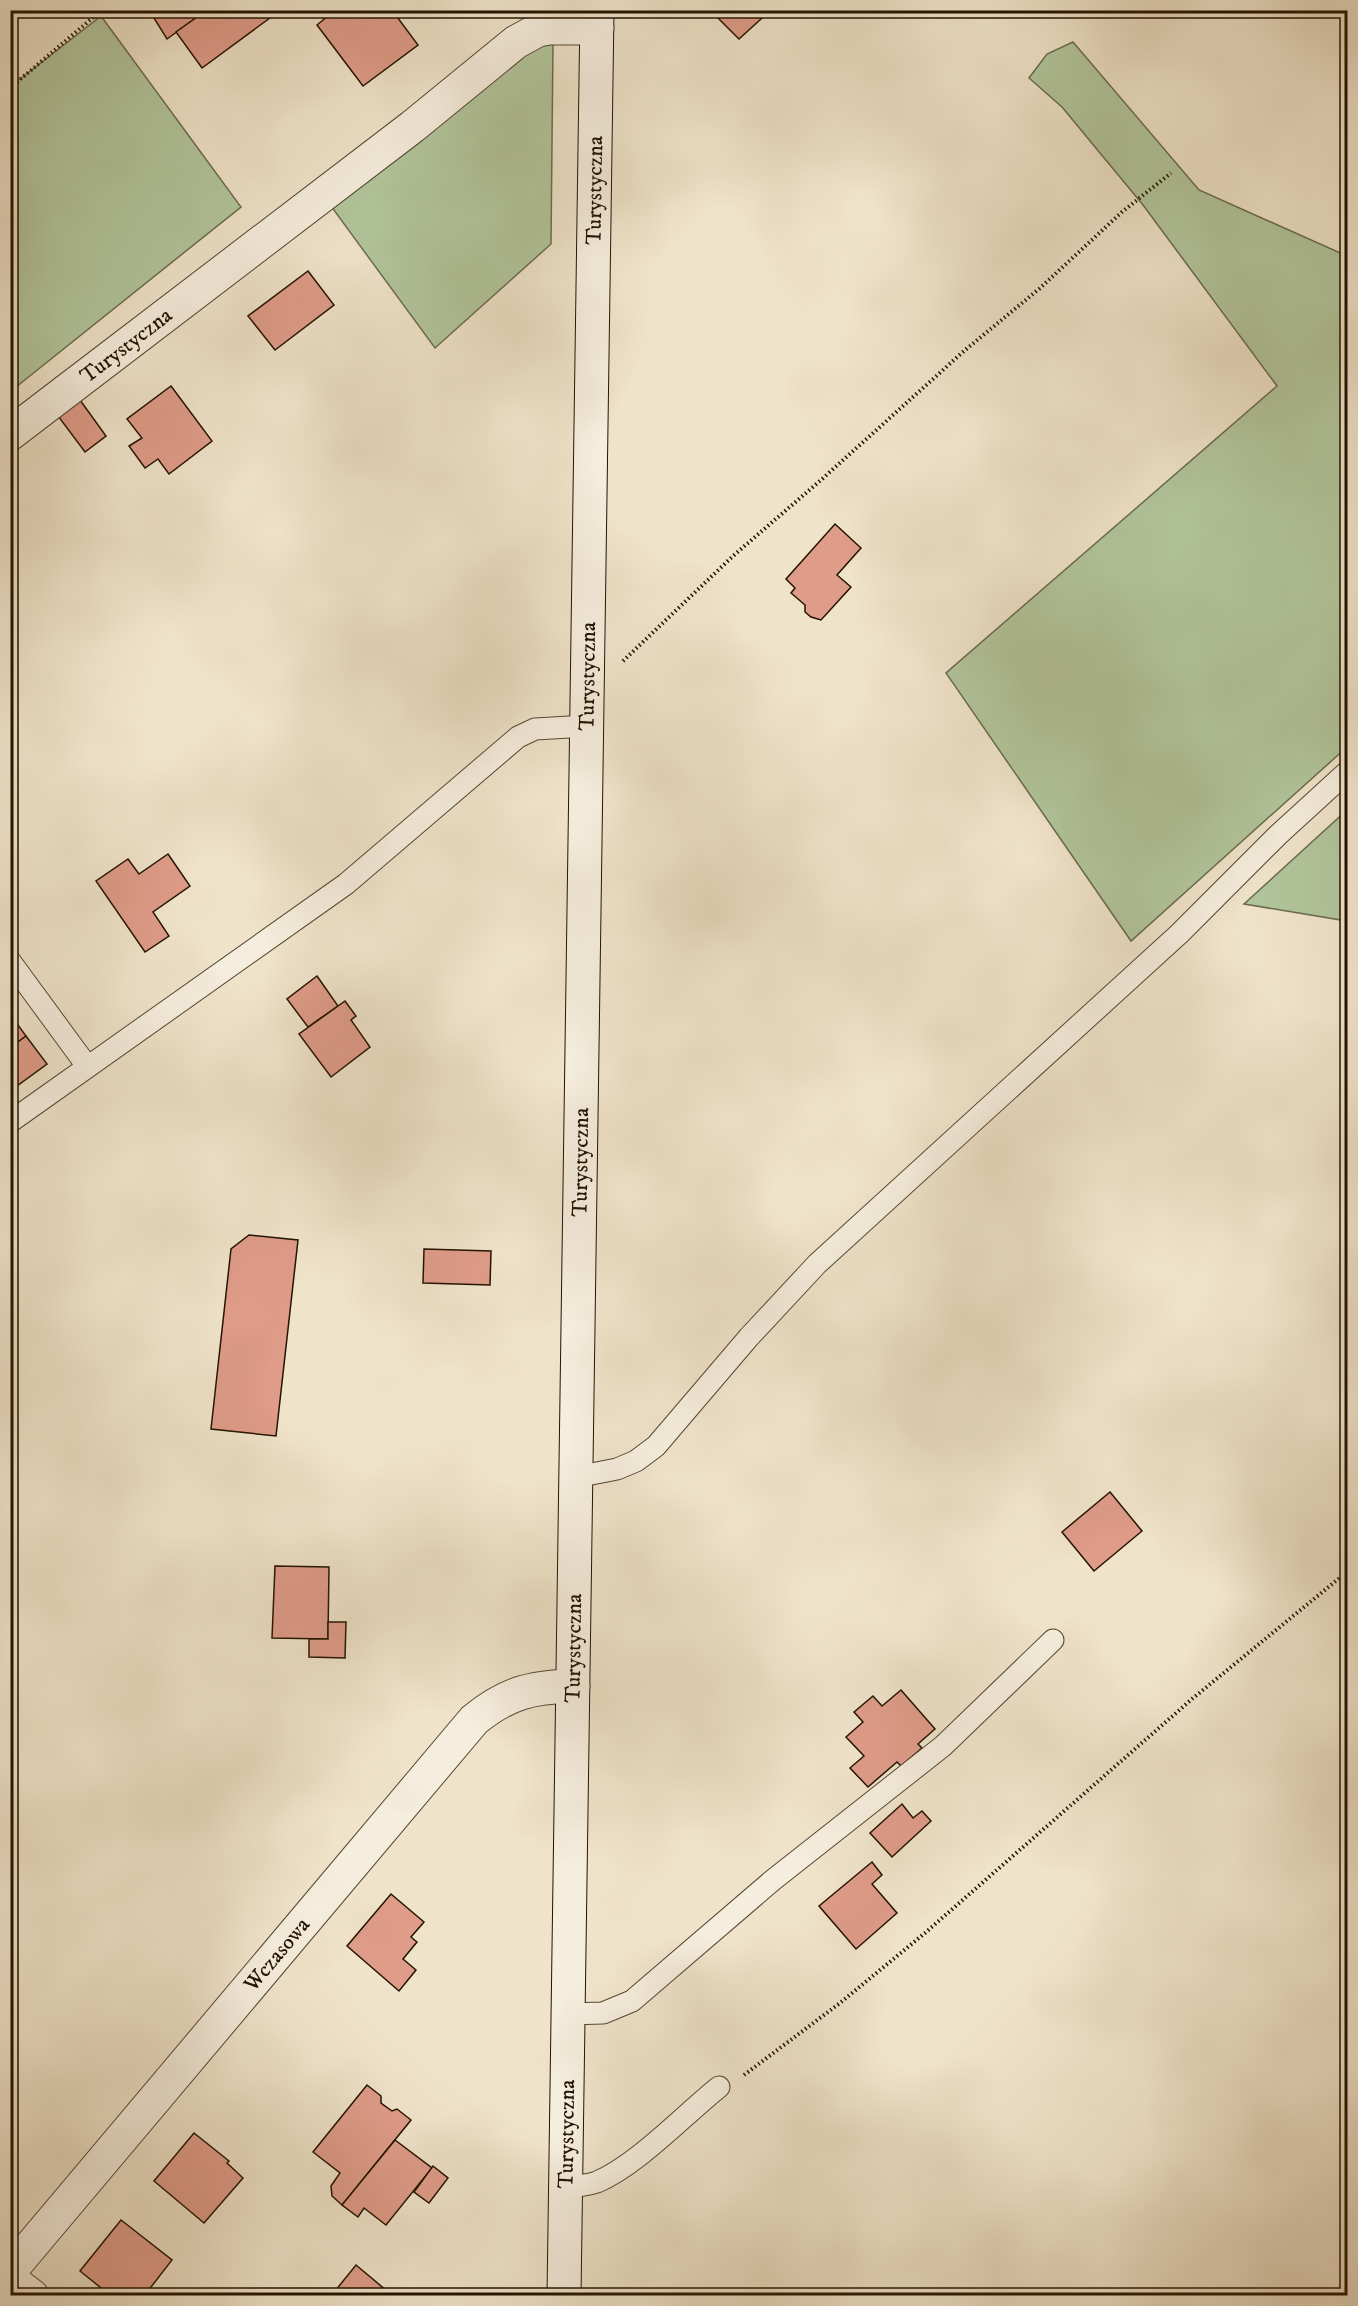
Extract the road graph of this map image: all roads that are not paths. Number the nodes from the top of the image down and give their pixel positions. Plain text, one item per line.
1 (597, 19) edge
2 (10, 434) edge
3 (587, 726) junction
4 (1347, 771) edge
5 (10, 961) edge
6 (87, 1066) junction
7 (10, 1122) edge
8 (576, 1477) junction
9 (1053, 1640) dead end
10 (573, 1686) junction
11 (568, 2014) junction
12 (718, 2087) road end
13 (564, 2186) junction
14 (10, 2271) edge
15 (10, 2279) edge
16 (32, 2295) edge
17 (564, 2295) edge

1 - 2 main road, Turystyczna
1 - 3 main road, Turystyczna
3 - 6 lane
3 - 8 main road, Turystyczna
4 - 8 lane
5 - 6 lane
6 - 7 lane
8 - 10 main road, Turystyczna
9 - 11 lane
10 - 11 main road, Turystyczna
10 - 14 main road, Wczasowa
11 - 13 main road, Turystyczna
12 - 13 lane
13 - 17 main road, Turystyczna
15 - 16 main road

